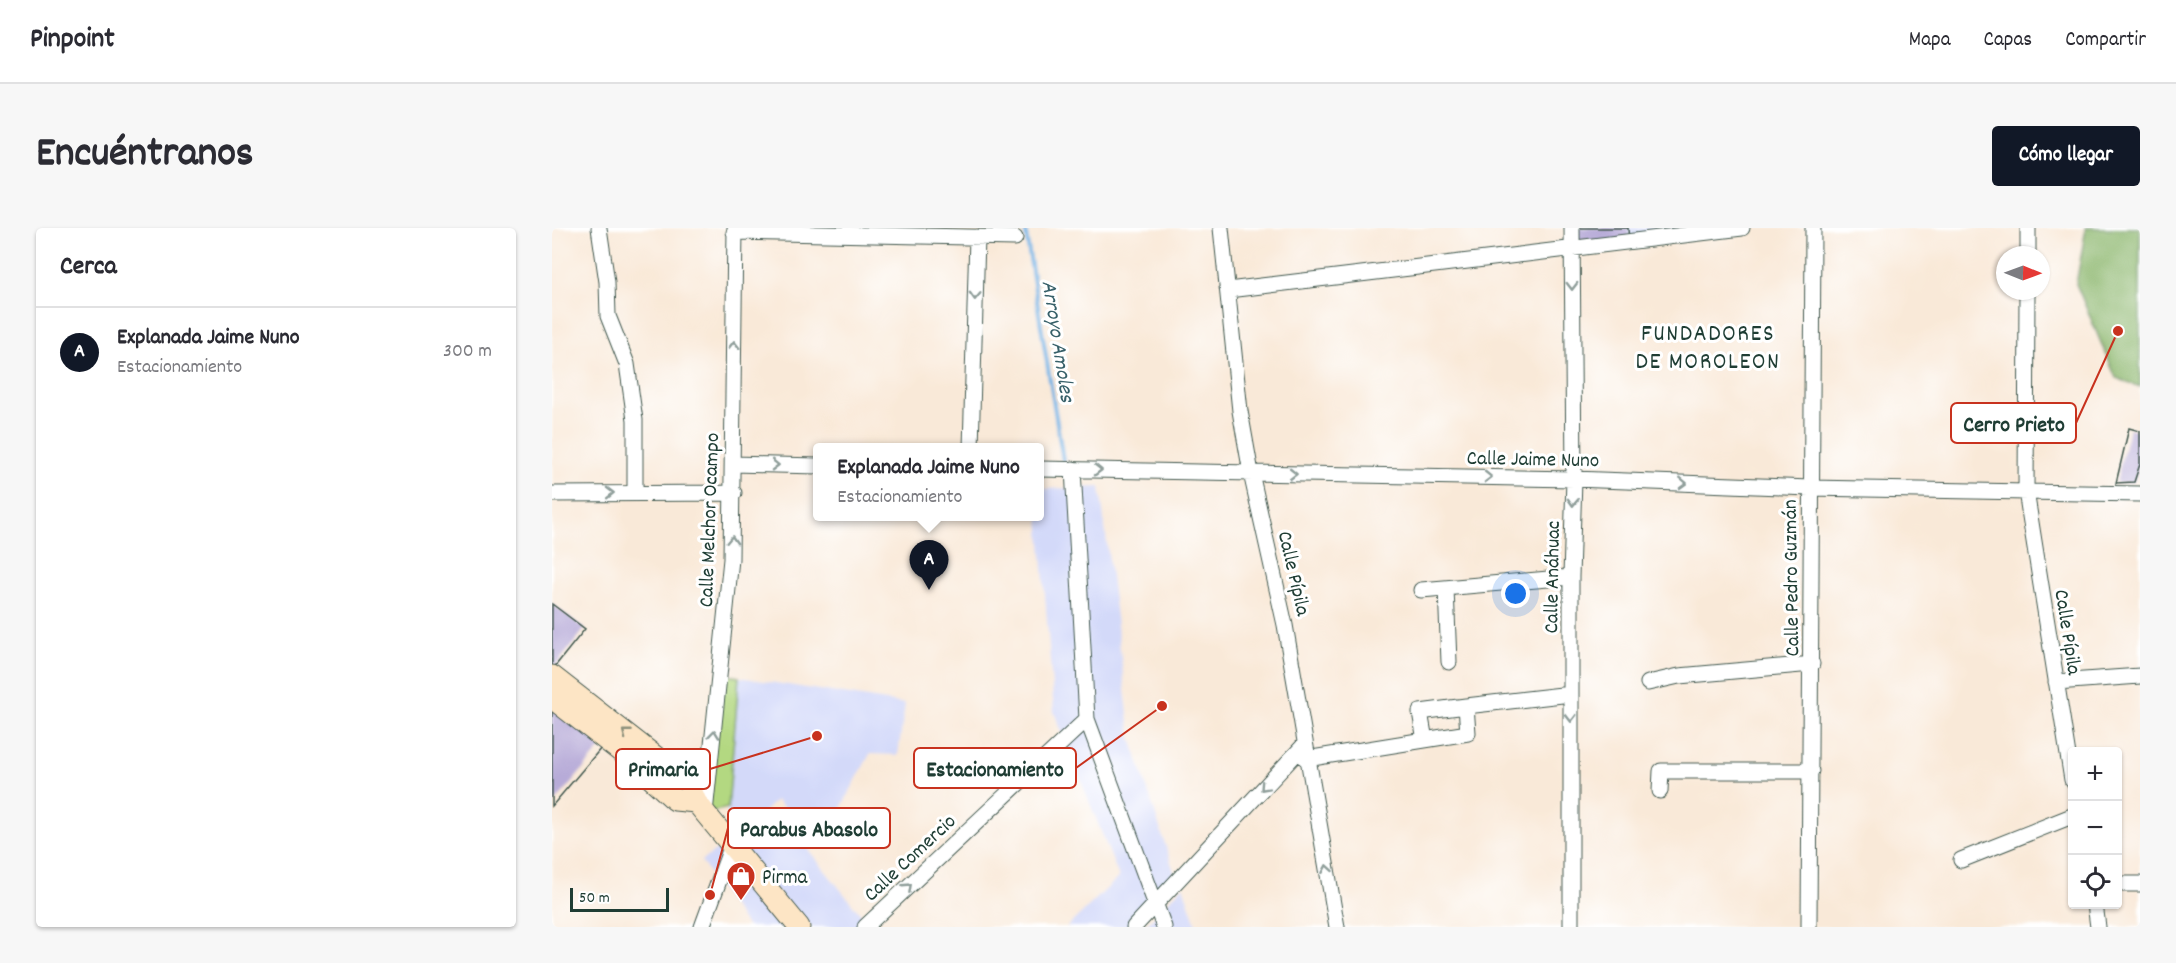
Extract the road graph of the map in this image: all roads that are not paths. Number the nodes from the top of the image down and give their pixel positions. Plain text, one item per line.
1 (600, 228) edge
2 (1221, 228) edge
3 (1572, 228) edge
4 (1742, 228) edge
5 (1813, 228) edge
6 (2028, 228) edge
7 (734, 230) edge
8 (977, 237) junction
9 (1015, 238) dead end
10 (2028, 246) edge
11 (1572, 250) junction
12 (1228, 290) junction
13 (2027, 300) edge
14 (970, 443) edge
15 (733, 464) junction
16 (813, 466) edge
17 (1044, 469) edge
18 (1073, 469) junction
19 (1251, 473) junction
20 (1574, 479) junction
21 (1810, 488) junction
22 (2026, 490) junction
23 (635, 493) junction
24 (734, 493) junction
25 (552, 494) edge
26 (2140, 494) edge
27 (1571, 577) junction
28 (1446, 588) junction
29 (1421, 590) dead end
30 (1449, 662) dead end
31 (1812, 664) junction
32 (552, 676) edge
33 (2140, 676) edge
34 (2056, 682) junction
35 (1648, 683) dead end
36 (1571, 694) junction
37 (552, 698) edge
38 (1466, 706) junction
39 (1087, 719) junction
40 (1425, 740) junction
41 (2068, 751) edge
42 (1305, 752) junction
43 (1811, 771) junction
44 (1660, 791) dead end
45 (701, 808) junction
46 (2068, 818) edge
47 (732, 845) junction
48 (1961, 860) dead end
49 (2122, 884) edge
50 (2140, 884) edge
51 (1155, 904) junction
52 (2096, 909) edge
53 (702, 927) edge
54 (799, 927) edge
55 (865, 927) edge
56 (1134, 927) edge
57 (1164, 927) edge
58 (1337, 927) edge
59 (1571, 927) edge
60 (1809, 927) edge
61 (2098, 927) edge

1 - 23 street
2 - 12 street, Calle Pípila
3 - 11 street, Calle Anáhuac
4 - 11 street
5 - 21 street, Calle Pedro Guzmán
6 - 10 street
7 - 8 street
15 -> 7 street, Calle Melchor Ocampo
8 - 9 street
8 -> 14 street
11 - 12 street
11 -> 20 street, Calle Anáhuac
12 - 19 street, Calle Pípila
13 - 22 street, Calle Pípila
15 -> 16 street
15 - 24 street, Calle Melchor Ocampo
17 - 18 street, Calle Jaime Nuno
18 -> 19 street, Calle Jaime Nuno
18 - 39 street
19 -> 20 street, Calle Jaime Nuno
19 - 42 street, Calle Pípila
20 -> 21 street, Calle Jaime Nuno
20 -> 27 street, Calle Anáhuac
21 - 22 street, Calle Jaime Nuno
21 - 31 street, Calle Pedro Guzmán
22 - 26 street, Calle Jaime Nuno
22 - 34 street, Calle Pípila
23 - 24 street
25 -> 23 street
45 -> 24 street, Calle Melchor Ocampo
27 - 28 street
27 - 36 street, Calle Anáhuac
28 - 29 street
28 - 30 street
31 - 35 street
31 - 43 street, Calle Pedro Guzmán
45 -> 32 street
33 - 34 street
34 - 41 street, Calle Pípila
36 - 38 street
36 -> 59 street, Calle Anáhuac
37 - 45 street
38 - 40 street
38 - 40 street
39 - 51 street
55 -> 39 street, Calle Comercio
40 - 42 street
42 -> 51 street
58 -> 42 street, Calle Pípila
43 - 44 street
43 - 60 street, Calle Pedro Guzmán
45 - 47 street
46 - 48 street
47 - 53 street
47 - 54 street
49 - 50 street
51 - 56 street
51 - 57 street
52 - 61 street

